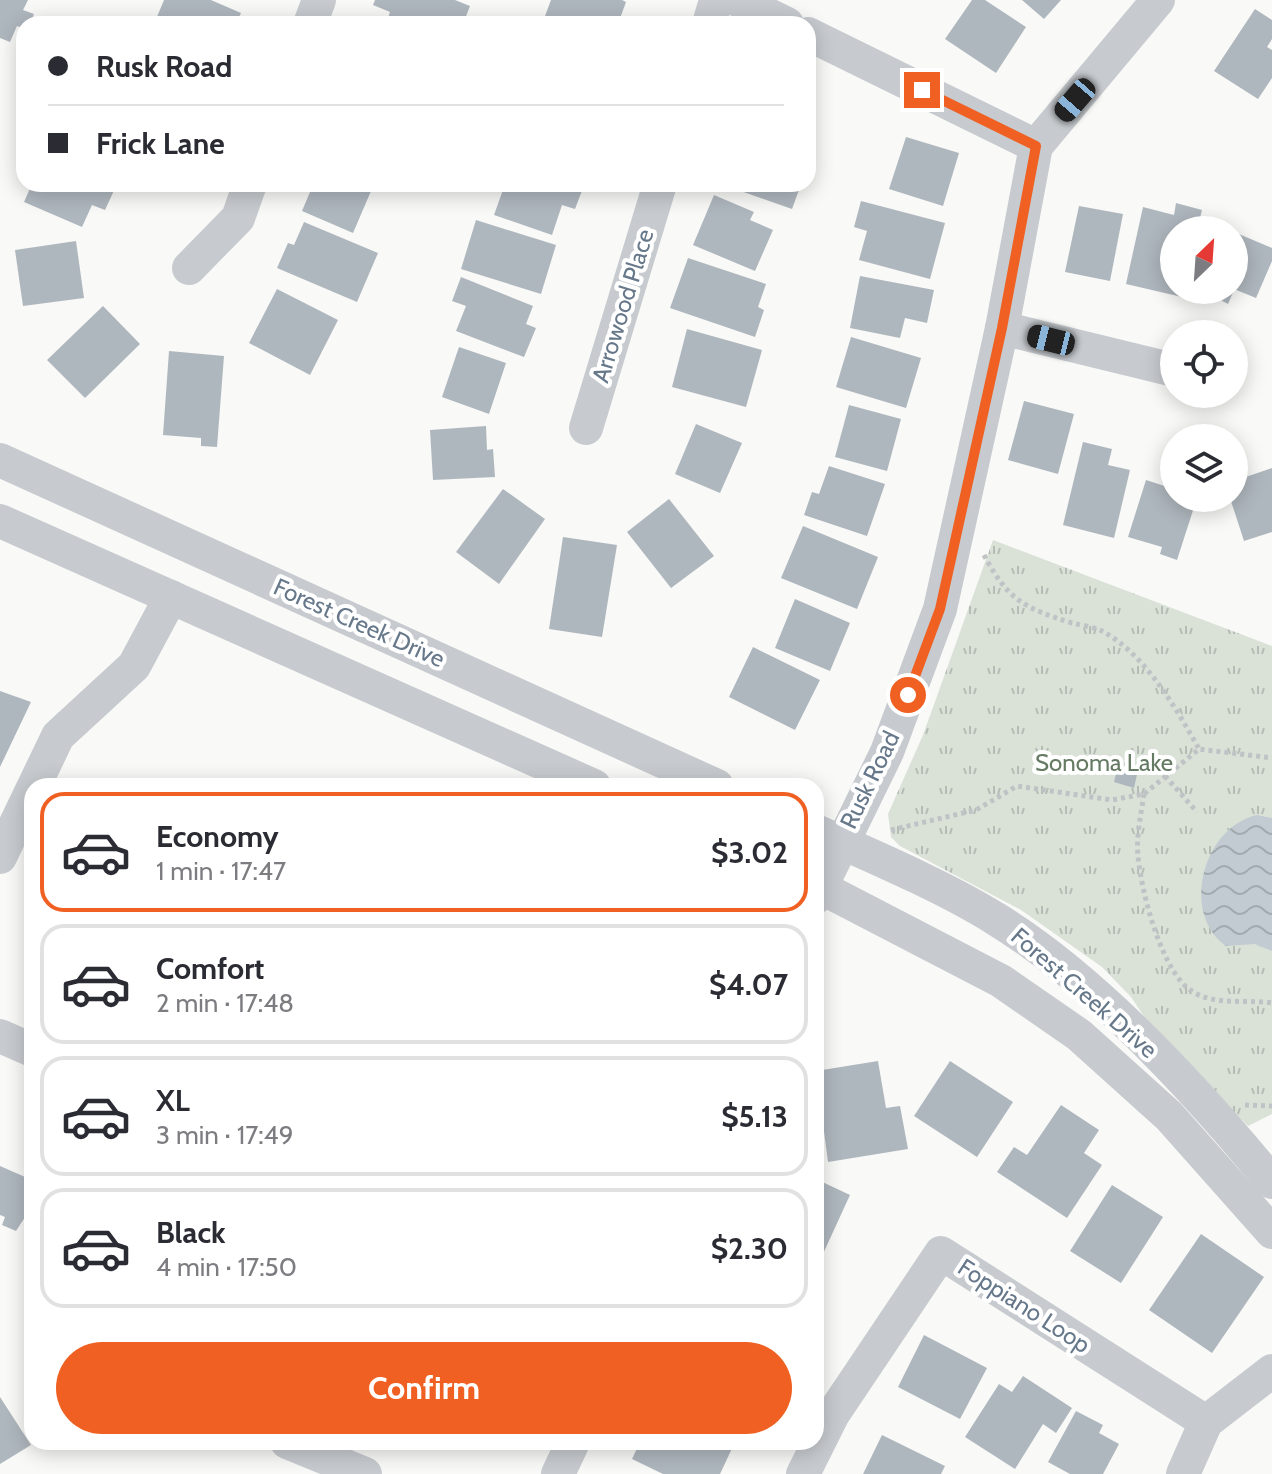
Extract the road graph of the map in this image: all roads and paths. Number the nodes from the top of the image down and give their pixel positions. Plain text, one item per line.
1 (738, 0) edge
2 (1158, 0) edge
3 (771, 16) edge
4 (816, 38) edge
5 (1036, 146) junction
6 (247, 192) edge
7 (658, 192) edge
8 (189, 268) dead end
9 (1002, 328) junction
10 (1160, 367) edge
11 (586, 428) dead end
12 (0, 460) edge
13 (0, 521) edge
14 (983, 554) dead end
15 (171, 597) junction
16 (1199, 749) junction
17 (1272, 758) edge
18 (1165, 776) junction
19 (38, 778) edge
20 (576, 778) edge
21 (699, 778) edge
22 (1144, 794) junction
23 (24, 807) edge
24 (1197, 812) dead end
25 (891, 830) dead end
26 (828, 836) edge
27 (824, 856) edge
28 (0, 857) edge
29 (824, 893) edge
30 (1272, 1003) edge
31 (0, 1036) edge
32 (24, 1046) edge
33 (1241, 1105) dead end
34 (1272, 1106) edge
35 (1272, 1182) edge
36 (1272, 1232) edge
37 (1272, 1371) edge
38 (1206, 1422) junction
39 (824, 1432) edge
40 (306, 1450) edge
41 (569, 1450) edge
42 (815, 1450) edge
43 (365, 1474) edge
44 (558, 1474) edge
45 (803, 1474) edge
46 (1183, 1474) edge

1 - 3 street
2 - 5 street, Rusk Road
4 - 5 street
5 - 9 street, Rusk Road
6 - 8 street
7 - 11 street, Arrowood Place
9 - 10 street
9 - 26 street, Rusk Road
12 - 21 street, Forest Creek Drive
13 - 15 street
14 - 16 path
15 - 19 street
15 - 20 street
16 - 17 path
16 - 18 path
18 - 22 path
18 - 24 path
22 - 25 path
22 - 30 path
23 - 28 street
26 - 27 street, Rusk Road
26 - 35 street, Forest Creek Drive
29 - 36 street, Forest Creek Drive
31 - 32 street
33 - 34 path
37 - 38 street
38 - 39 street, Foppiano Loop
38 - 46 street
40 - 43 street
41 - 44 street
42 - 45 street, Foppiano Loop

